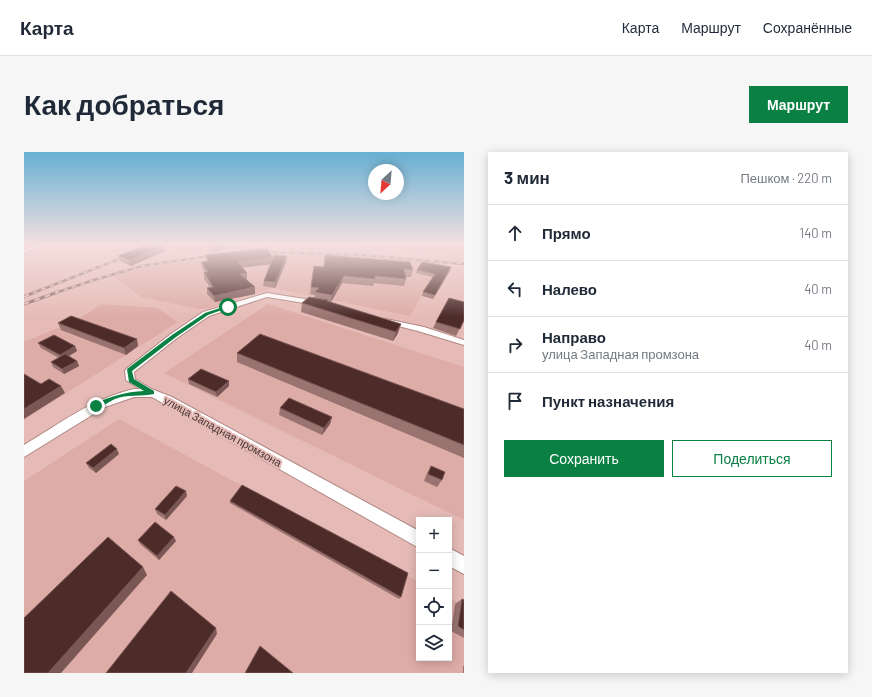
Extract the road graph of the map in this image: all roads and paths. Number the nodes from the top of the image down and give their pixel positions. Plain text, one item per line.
1 (324, 304) edge
2 (384, 320) edge
3 (464, 343) edge
4 (152, 392) junction
5 (24, 452) edge
6 (416, 538) edge
7 (452, 559) edge
8 (464, 565) edge

1 - 4 street
2 - 3 street
4 - 5 street, улица Западная промзона
4 - 6 street, улица Западная промзона
7 - 8 street

